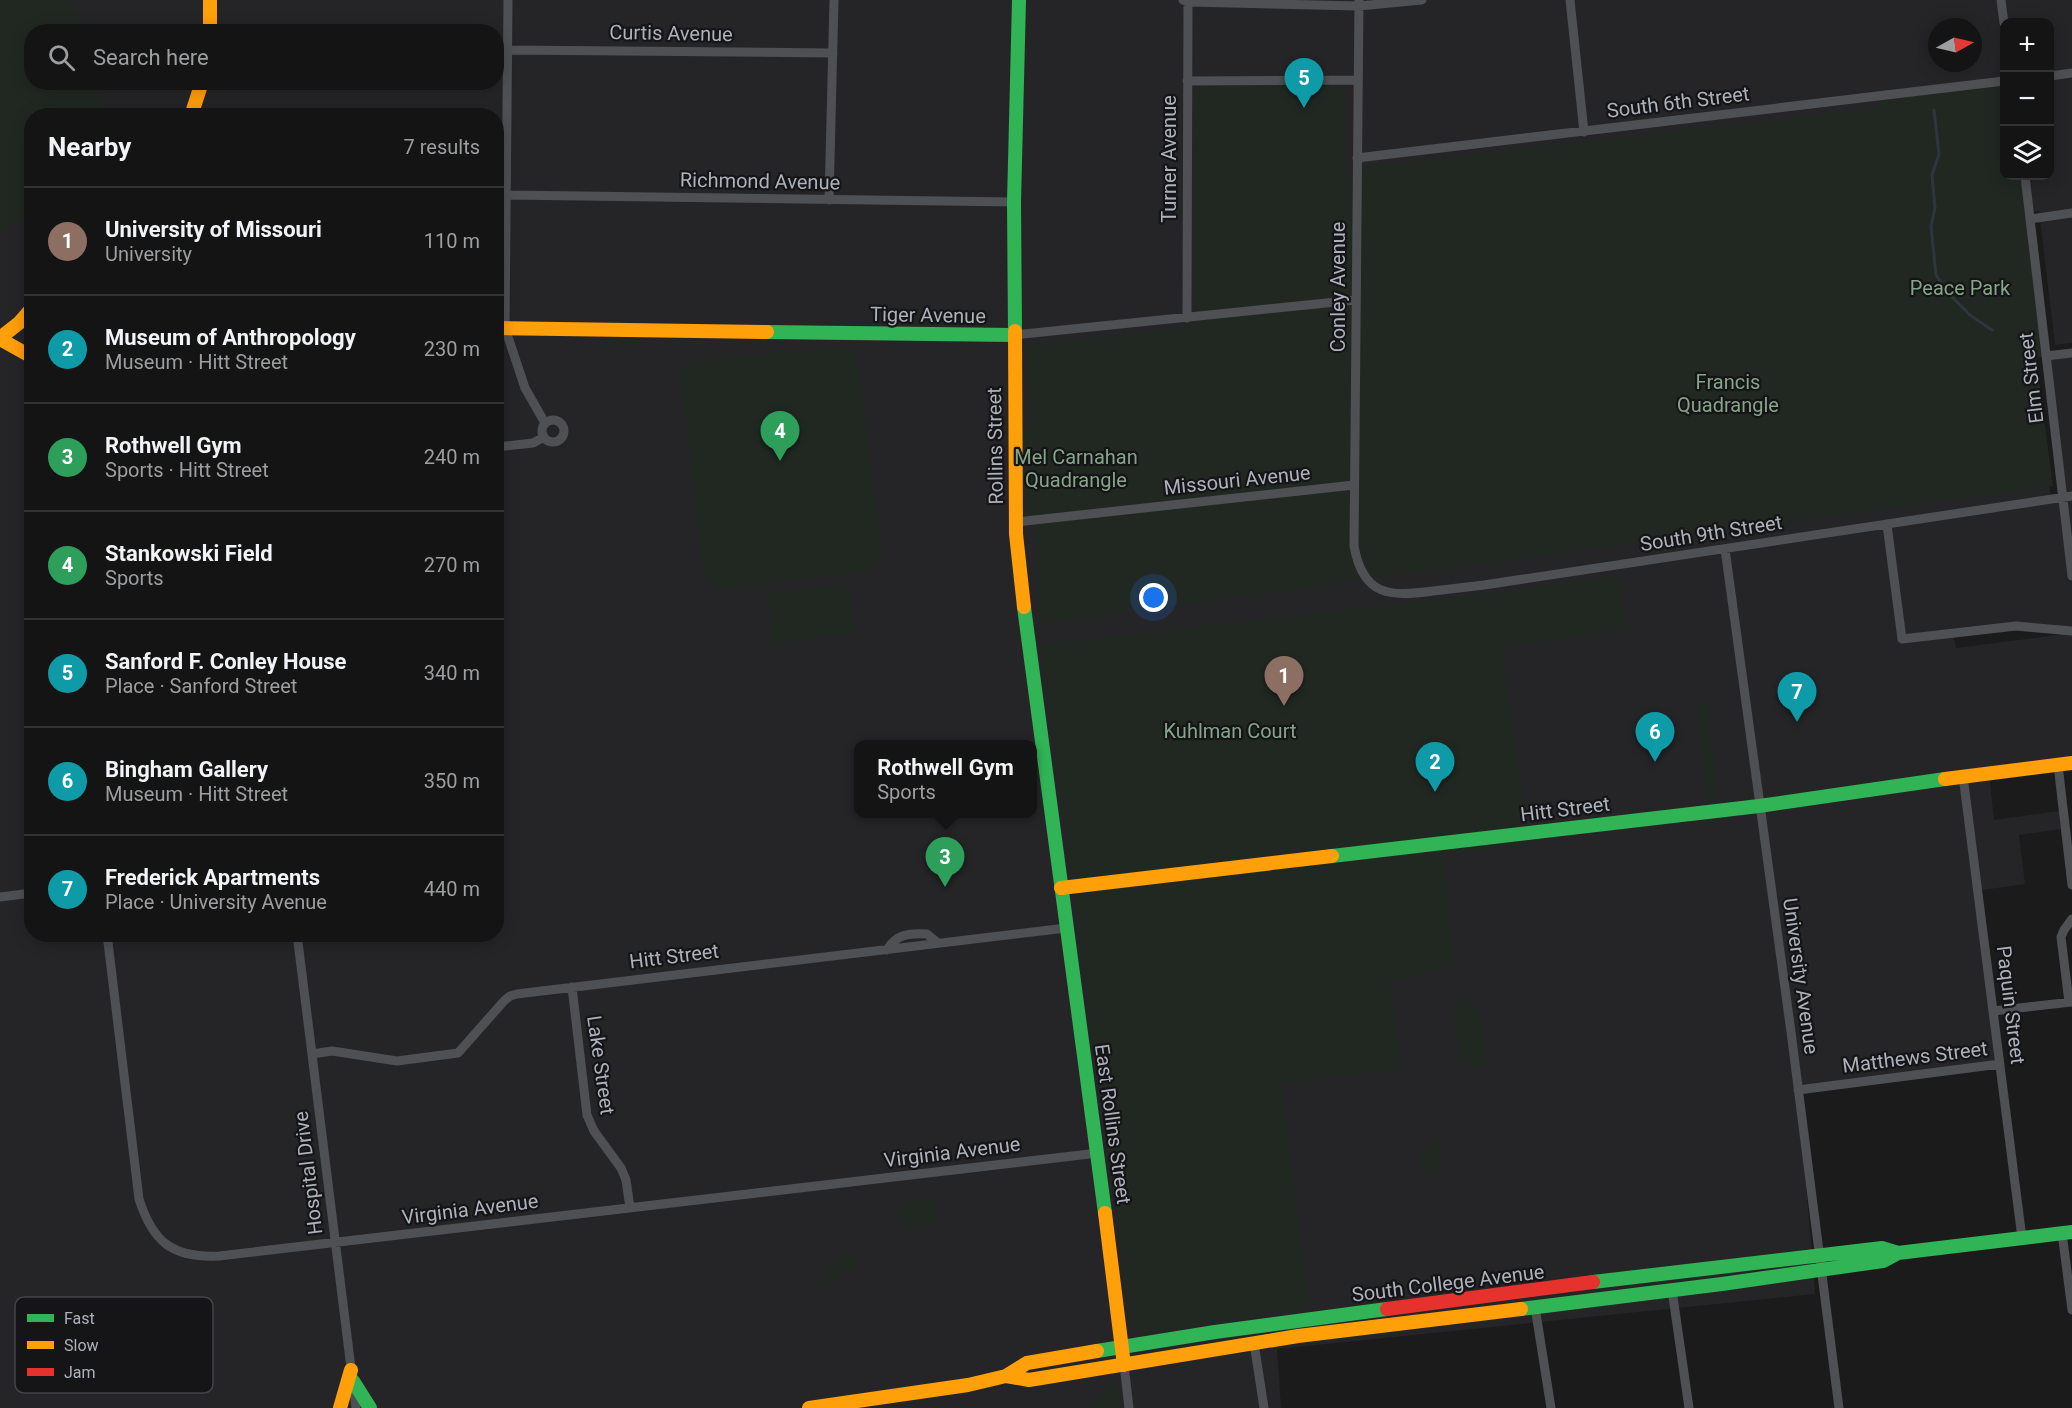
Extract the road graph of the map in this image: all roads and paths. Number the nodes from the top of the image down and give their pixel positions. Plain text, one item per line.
1 (210, 0) edge
2 (508, 0) edge
3 (834, 0) edge
4 (1019, 0) edge
5 (1422, 0) edge
6 (1570, 0) edge
7 (2001, 0) edge
8 (1186, 1) edge
9 (1359, 3) edge
10 (2003, 18) edge
11 (210, 24) edge
12 (508, 50) junction
13 (833, 53) junction
14 (2072, 74) edge
15 (2054, 76) edge
16 (1357, 80) junction
17 (1187, 81) junction
18 (2000, 81) edge
19 (199, 90) edge
20 (194, 108) edge
21 (1584, 132) junction
22 (1357, 158) junction
23 (2025, 180) edge
24 (506, 195) junction
25 (829, 200) junction
26 (1014, 202) junction
27 (2072, 213) edge
28 (2030, 219) junction
29 (504, 248) edge
30 (1356, 300) junction
31 (24, 317) edge
32 (1187, 318) junction
33 (504, 328) edge
34 (1014, 335) junction
35 (504, 336) edge
36 (0, 339) edge
37 (24, 352) edge
38 (2072, 353) edge
39 (2046, 356) junction
40 (545, 423) junction
41 (544, 437) junction
42 (504, 446) edge
43 (1354, 484) junction
44 (2067, 497) edge
45 (1016, 522) junction
46 (1887, 525) junction
47 (1725, 549) junction
48 (1362, 573) joint
49 (2072, 576) edge
50 (2072, 631) edge
51 (2065, 764) edge
52 (1963, 776) junction
53 (1759, 806) junction
54 (2072, 885) edge
55 (1061, 888) junction
56 (24, 894) edge
57 (0, 897) edge
58 (2072, 919) edge
59 (1066, 928) junction
60 (108, 942) edge
61 (298, 942) edge
62 (572, 987) junction
63 (2070, 1002) edge
64 (1993, 1011) junction
65 (312, 1054) junction
66 (2000, 1064) junction
67 (1798, 1090) junction
68 (1098, 1153) junction
69 (630, 1208) junction
70 (2067, 1233) edge
71 (2022, 1238) junction
72 (335, 1243) junction
73 (1898, 1253) junction
74 (1819, 1254) junction
75 (1821, 1270) junction
76 (1672, 1290) junction
77 (1535, 1307) junction
78 (2072, 1310) edge
79 (1254, 1343) junction
80 (1121, 1347) junction
81 (1124, 1365) junction
82 (352, 1375) junction
83 (1006, 1376) junction
84 (340, 1408) edge
85 (356, 1408) edge
86 (370, 1408) edge
87 (809, 1408) edge
88 (1129, 1408) edge
89 (1264, 1408) edge
90 (1551, 1408) edge
91 (1689, 1408) edge
92 (1839, 1408) edge

1 - 11 street
2 - 12 street
3 - 13 street
4 - 26 street, Rollins Street
5 - 9 street
6 - 21 street
7 - 10 street
8 - 9 street
8 - 17 street, Turner Avenue
9 - 16 street, Conley Avenue
12 - 13 street, Curtis Avenue
12 - 24 street
13 - 25 street
14 - 15 street
16 - 17 street
16 - 22 street, Conley Avenue
17 - 32 street, Turner Avenue
18 - 21 street, South 6th Street
19 - 20 street
21 - 22 street, South 6th Street
22 - 30 street, Conley Avenue
23 - 28 street, Elm Street
24 - 25 street, Richmond Avenue
24 - 29 street
25 - 26 street, Richmond Avenue
26 - 34 street, Rollins Street
27 - 28 street
28 - 39 street, Elm Street
30 - 32 street, Tiger Avenue
30 - 43 street, Conley Avenue
31 - 36 street
32 - 34 street, Tiger Avenue
33 - 34 street, Tiger Avenue
34 - 45 street, Rollins Street
35 - 40 street
36 - 37 street
38 - 39 street
39 - 44 street, Elm Street
40 - 41 street
40 - 41 street
41 - 42 street
43 - 45 street, Missouri Avenue
43 - 48 street, Conley Avenue
44 - 46 street, South 9th Street
44 - 49 street, Elm Street
45 - 55 street, Rollins Street
46 - 47 street, South 9th Street
46 - 50 street
47 - 48 street, South 9th Street
47 - 53 street, University Avenue
51 - 52 street, Hitt Street
51 - 54 street
52 - 53 street, Hitt Street
52 - 64 street, Paquin Street
53 - 55 street, Hitt Street
53 - 67 street, University Avenue
55 - 59 street, East Rollins Street
56 - 57 street
58 - 63 street
59 - 62 street, Hitt Street
59 - 68 street, East Rollins Street
60 - 72 street, Virginia Avenue
61 - 65 street, Hospital Drive
62 - 65 street, Hitt Street
62 - 69 street, Lake Street
63 - 64 street
64 - 66 street, Paquin Street
65 - 72 street, Hospital Drive
66 - 67 street, Matthews Street
66 - 71 street, Paquin Street
67 - 74 street, University Avenue
68 - 69 street, Virginia Avenue
68 - 80 street, East Rollins Street
69 - 72 street, Virginia Avenue
70 - 71 street, South College Avenue
70 - 78 street
71 - 73 street, South College Avenue
72 - 82 street, Hospital Drive
73 - 74 street, South College Avenue
73 - 75 street, South College Avenue
74 - 75 street, University Avenue
74 - 80 street, South College Avenue
75 - 76 street, South College Avenue
75 - 92 street, University Avenue
76 - 77 street, South College Avenue
76 - 91 street
77 - 79 street, South College Avenue
77 - 90 street
79 - 81 street, South College Avenue
79 - 89 street
80 - 81 street, East Rollins Street
80 - 83 street, South College Avenue
81 - 83 street, South College Avenue
81 - 88 street
82 - 84 street
82 - 85 street, Hospital Drive
82 - 86 street
83 - 87 street, South College Avenue

